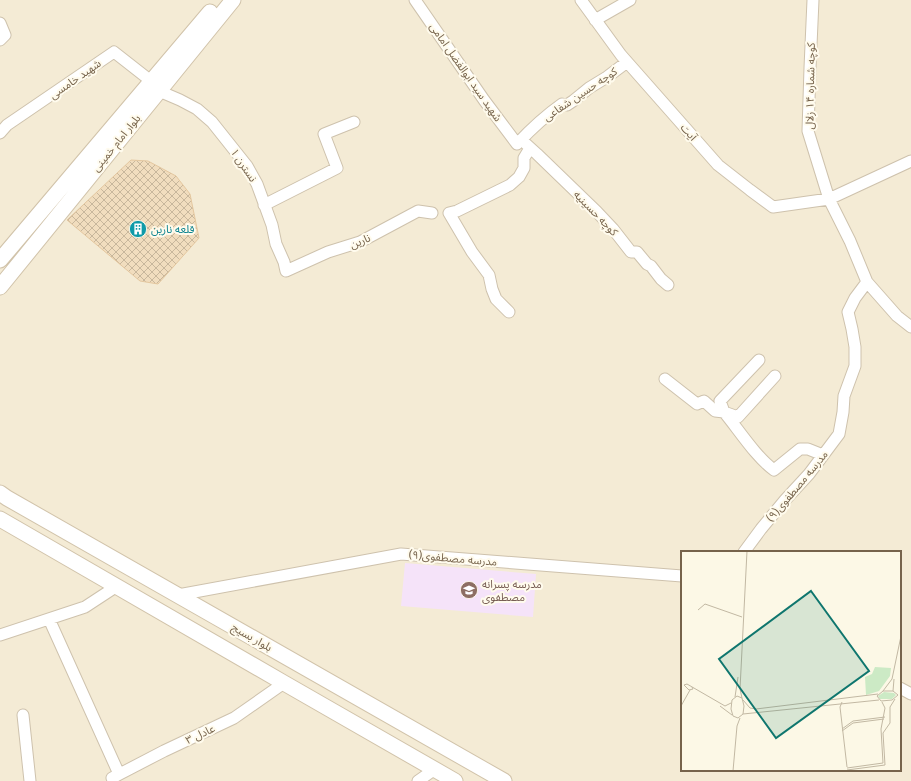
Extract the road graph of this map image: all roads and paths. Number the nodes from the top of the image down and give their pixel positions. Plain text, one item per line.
1 (220, 0) edge
2 (233, 0) edge
3 (415, 0) edge
4 (581, 0) edge
5 (630, 0) edge
6 (813, 0) edge
7 (595, 20) junction
8 (0, 23) edge
9 (0, 40) edge
10 (627, 62) junction
11 (155, 86) junction
12 (354, 122) dead end
13 (0, 133) edge
14 (519, 142) junction
15 (530, 148) junction
16 (911, 161) edge
17 (829, 199) junction
18 (264, 205) junction
19 (432, 213) dead end
20 (0, 260) edge
21 (286, 271) joint
22 (867, 282) junction
23 (668, 285) dead end
24 (0, 287) edge
25 (509, 312) dead end
26 (911, 327) edge
27 (759, 360) dead end
28 (775, 376) dead end
29 (665, 379) dead end
30 (724, 412) junction
31 (823, 455) junction
32 (2, 496) edge
33 (0, 519) edge
34 (745, 551) edge
35 (681, 576) edge
36 (117, 586) junction
37 (178, 595) junction
38 (49, 619) junction
39 (0, 634) edge
40 (284, 683) junction
41 (901, 689) edge
42 (911, 694) edge
43 (22, 715) dead end
44 (435, 769) junction
45 (109, 780) edge
46 (30, 781) edge
47 (418, 781) edge
48 (455, 781) edge
49 (504, 781) edge

1 - 11 main road, بلوار امام خمینی
2 - 11 main road, بلوار امام خمینی
3 - 14 street, شهید سید ابوالفضل امامی
4 - 7 street, آیت
5 - 7 street
6 - 17 street, کوچه شماره ۱۴ زلال
7 - 10 street, آیت
8 - 9 street
10 - 14 street, کوچه حسین شفاعی
10 - 17 street, آیت
11 - 13 street, شهید خامسی
11 - 18 street, نسترن ۱
11 - 20 main road, بلوار امام خمینی
11 - 24 main road, بلوار امام خمینی
12 - 18 street
14 - 15 street, کوچه حسینیه
15 - 23 street, کوچه حسینیه
15 - 25 street
16 - 17 street, آیت
17 - 22 street, کوچه شماره ۱۴ زلال
18 - 21 street, نسترن ۱
19 - 21 street, نارین
22 - 26 street, کوچه شماره ۱۴ زلال
22 - 31 street, مدرسه مصطفوی(۹)
27 - 30 street
28 - 30 street
29 - 30 street
30 - 31 street
31 - 34 street, مدرسه مصطفوی(۹)
32 - 37 main road, بلوار بسیج
33 - 36 main road
35 - 37 street, مدرسه مصطفوی(۹)
36 - 38 street
36 - 40 main road
37 - 49 main road, بلوار بسیج
38 - 39 street
38 - 45 street
40 - 44 main road
40 - 45 street, عادل ۳
41 - 42 street
43 - 46 street
44 - 47 street
44 - 48 main road

